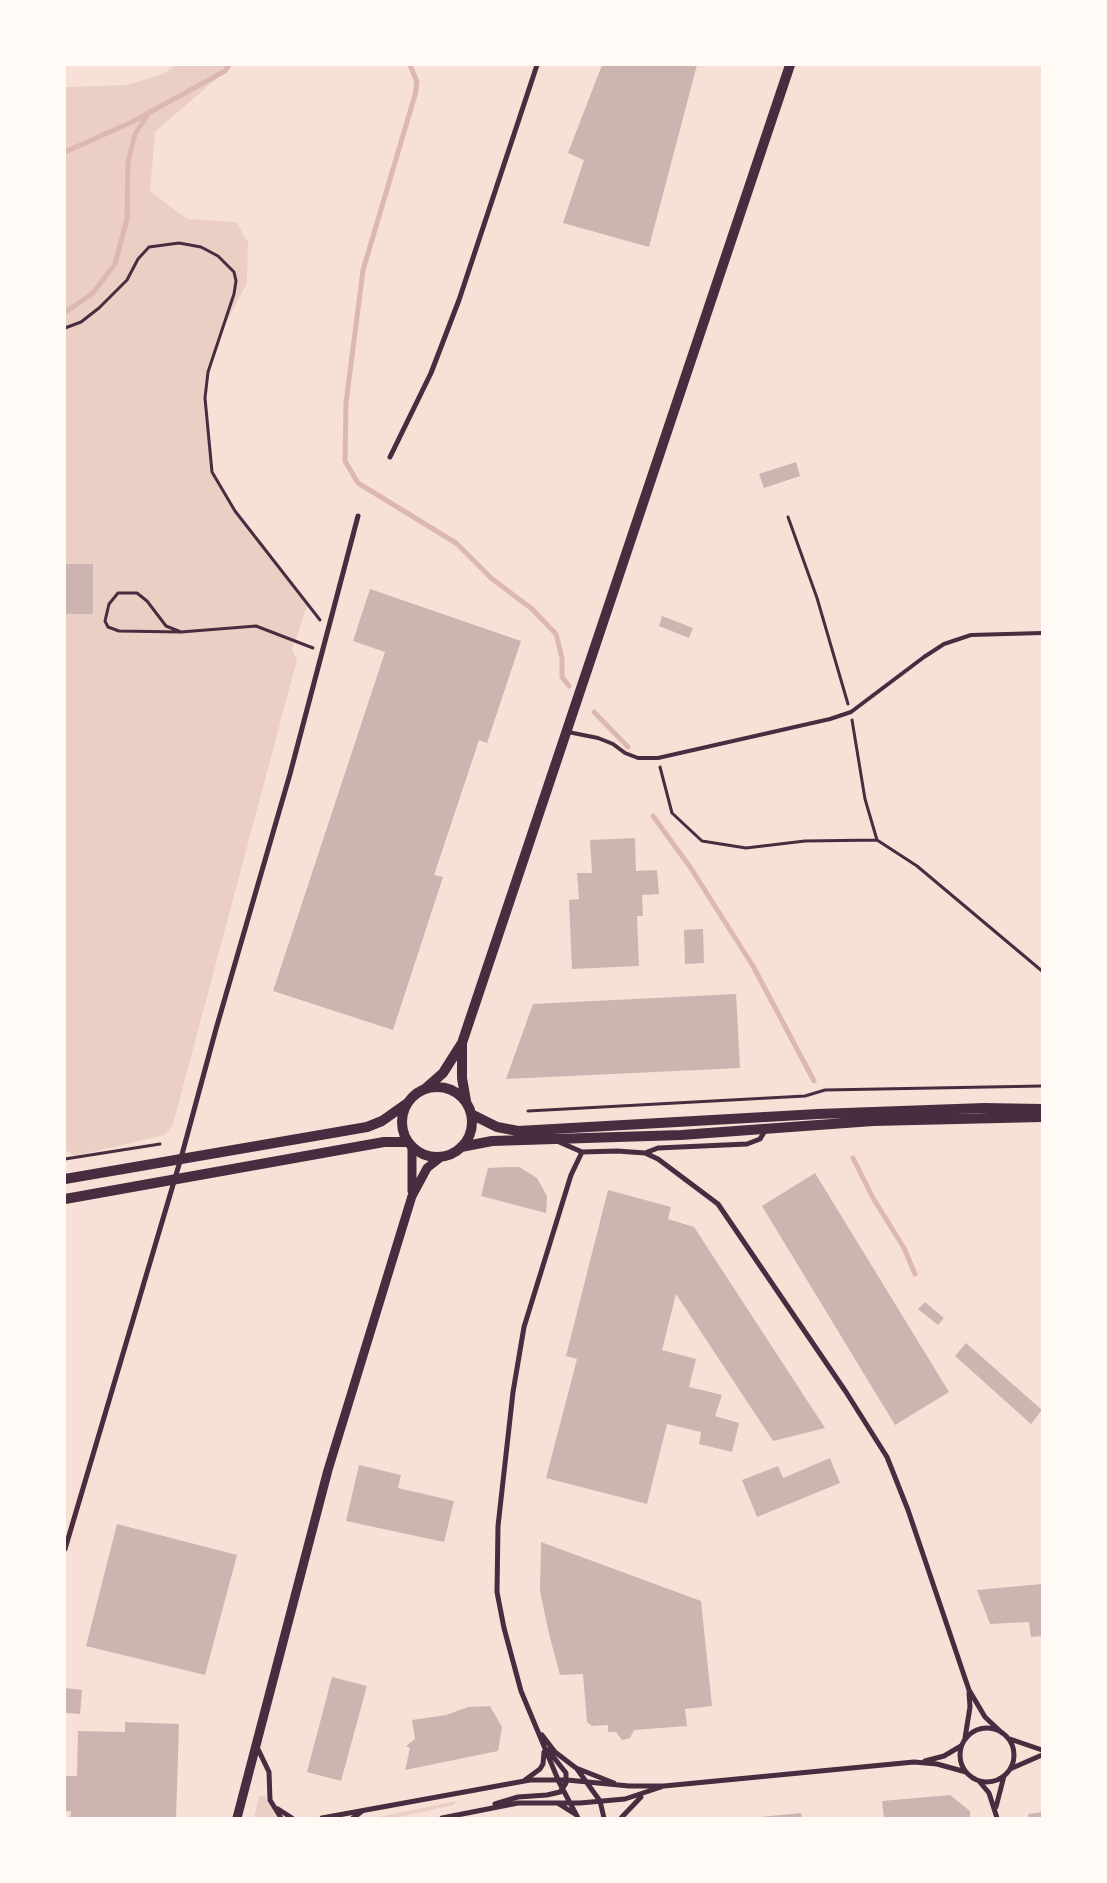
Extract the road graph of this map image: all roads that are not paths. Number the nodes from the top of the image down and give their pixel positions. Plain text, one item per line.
1 (537, 65) edge
2 (790, 65) edge
3 (390, 457) dead end
4 (358, 516) dead end
5 (1042, 633) edge
6 (565, 732) junction
7 (462, 1043) junction
8 (426, 1088) junction
9 (466, 1101) junction
10 (406, 1104) junction
11 (1042, 1109) edge
12 (471, 1114) junction
13 (1042, 1117) edge
14 (766, 1129) junction
15 (554, 1140) junction
16 (410, 1145) junction
17 (462, 1147) junction
18 (582, 1152) junction
19 (645, 1153) junction
20 (441, 1157) junction
21 (181, 1158) junction
22 (65, 1179) edge
23 (174, 1181) junction
24 (412, 1196) junction
25 (65, 1199) edge
26 (65, 1549) edge
27 (969, 1690) junction
28 (537, 1729) junction
29 (1002, 1733) junction
30 (965, 1738) junction
31 (1008, 1738) junction
32 (543, 1744) junction
33 (961, 1746) junction
34 (257, 1747) junction
35 (1042, 1750) edge
36 (1042, 1755) edge
37 (914, 1762) junction
38 (576, 1768) junction
39 (1010, 1769) junction
40 (966, 1772) junction
41 (1004, 1776) junction
42 (558, 1779) junction
43 (524, 1780) junction
44 (567, 1780) junction
45 (573, 1780) junction
46 (978, 1781) junction
47 (587, 1782) junction
48 (629, 1786) junction
49 (664, 1786) junction
50 (563, 1789) junction
51 (644, 1794) junction
52 (600, 1801) junction
53 (556, 1803) junction
54 (570, 1803) junction
55 (276, 1808) junction
56 (484, 1809) junction
57 (366, 1810) junction
58 (997, 1815) edge
59 (237, 1818) edge
60 (282, 1818) edge
61 (292, 1818) edge
62 (322, 1818) edge
63 (353, 1818) edge
64 (442, 1818) edge
65 (578, 1818) edge
66 (604, 1818) edge
67 (621, 1818) edge

1 - 3 street
2 - 6 main road
4 - 21 street
5 - 6 lane
6 - 7 main road
7 - 8 main road
7 - 9 main road
8 - 9 main road
8 - 10 main road
9 - 12 main road
10 - 16 main road
10 - 21 main road
11 - 12 main road
12 - 17 main road
13 - 14 main road
14 - 15 main road
14 - 19 street
15 - 17 main road
15 - 18 street
16 - 20 main road
16 - 23 main road
16 - 24 street
17 - 20 main road
18 - 19 street
18 - 28 street
19 - 27 street
20 - 24 street
21 - 22 main road
21 - 23 street
23 - 25 main road
23 - 26 street
24 - 34 street
27 - 29 street
27 - 30 street
28 - 32 street
28 - 38 street
29 - 30 street
29 - 31 street
30 - 33 street
31 - 35 street
31 - 39 street
32 - 42 street
32 - 43 street
32 - 44 street
33 - 37 street
33 - 40 street
34 - 55 street
34 - 59 street
36 - 39 street
37 - 40 street
37 - 49 street
38 - 47 street
38 - 48 street
39 - 41 street
40 - 46 street
41 - 46 street
41 - 58 street
42 - 43 street
42 - 44 street
42 - 50 street
43 - 57 street
44 - 45 street
44 - 50 street
45 - 47 street
45 - 52 street
46 - 58 street
47 - 48 street
47 - 52 street
48 - 49 street
49 - 51 street
50 - 54 street
50 - 56 street
51 - 52 street
51 - 67 street
52 - 54 street
52 - 66 street
53 - 54 street
53 - 56 street
53 - 65 street
54 - 65 street
55 - 60 street
55 - 61 street
56 - 64 street
57 - 62 street
57 - 63 street

